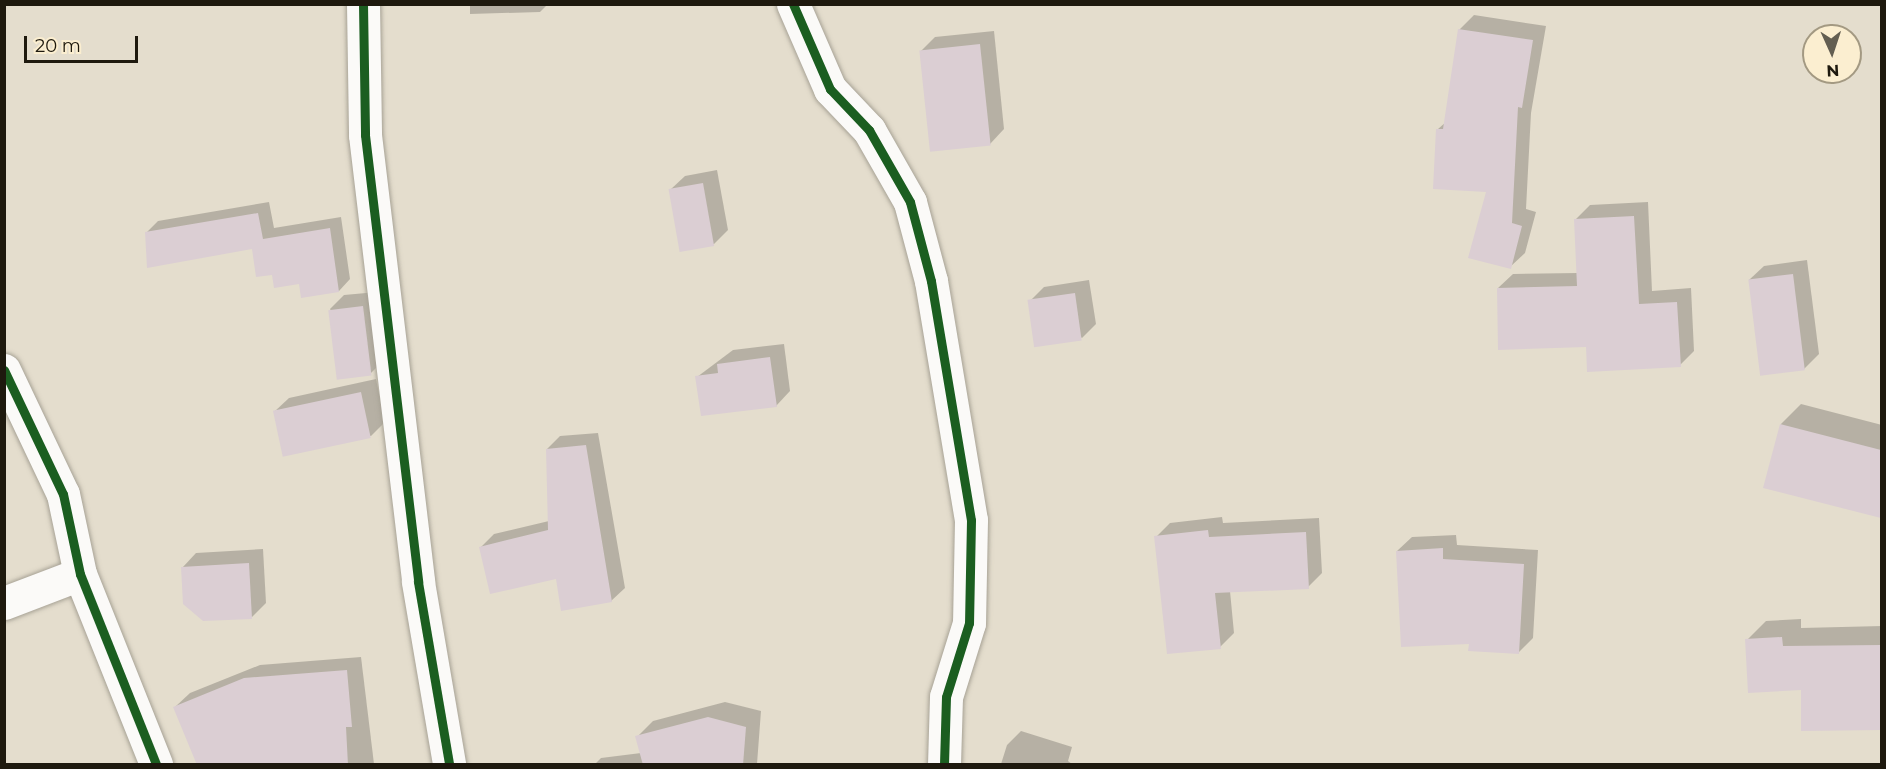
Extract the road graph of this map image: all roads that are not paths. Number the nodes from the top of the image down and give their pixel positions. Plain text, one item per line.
1 (363, 4) edge
2 (793, 4) edge
3 (4, 370) edge
4 (15, 411) edge
5 (80, 574) junction
6 (4, 603) edge
7 (156, 765) edge
8 (449, 765) edge
9 (944, 765) edge

1 - 8 street
2 - 9 street
3 - 4 street
4 - 5 street
5 - 6 street
5 - 7 street

